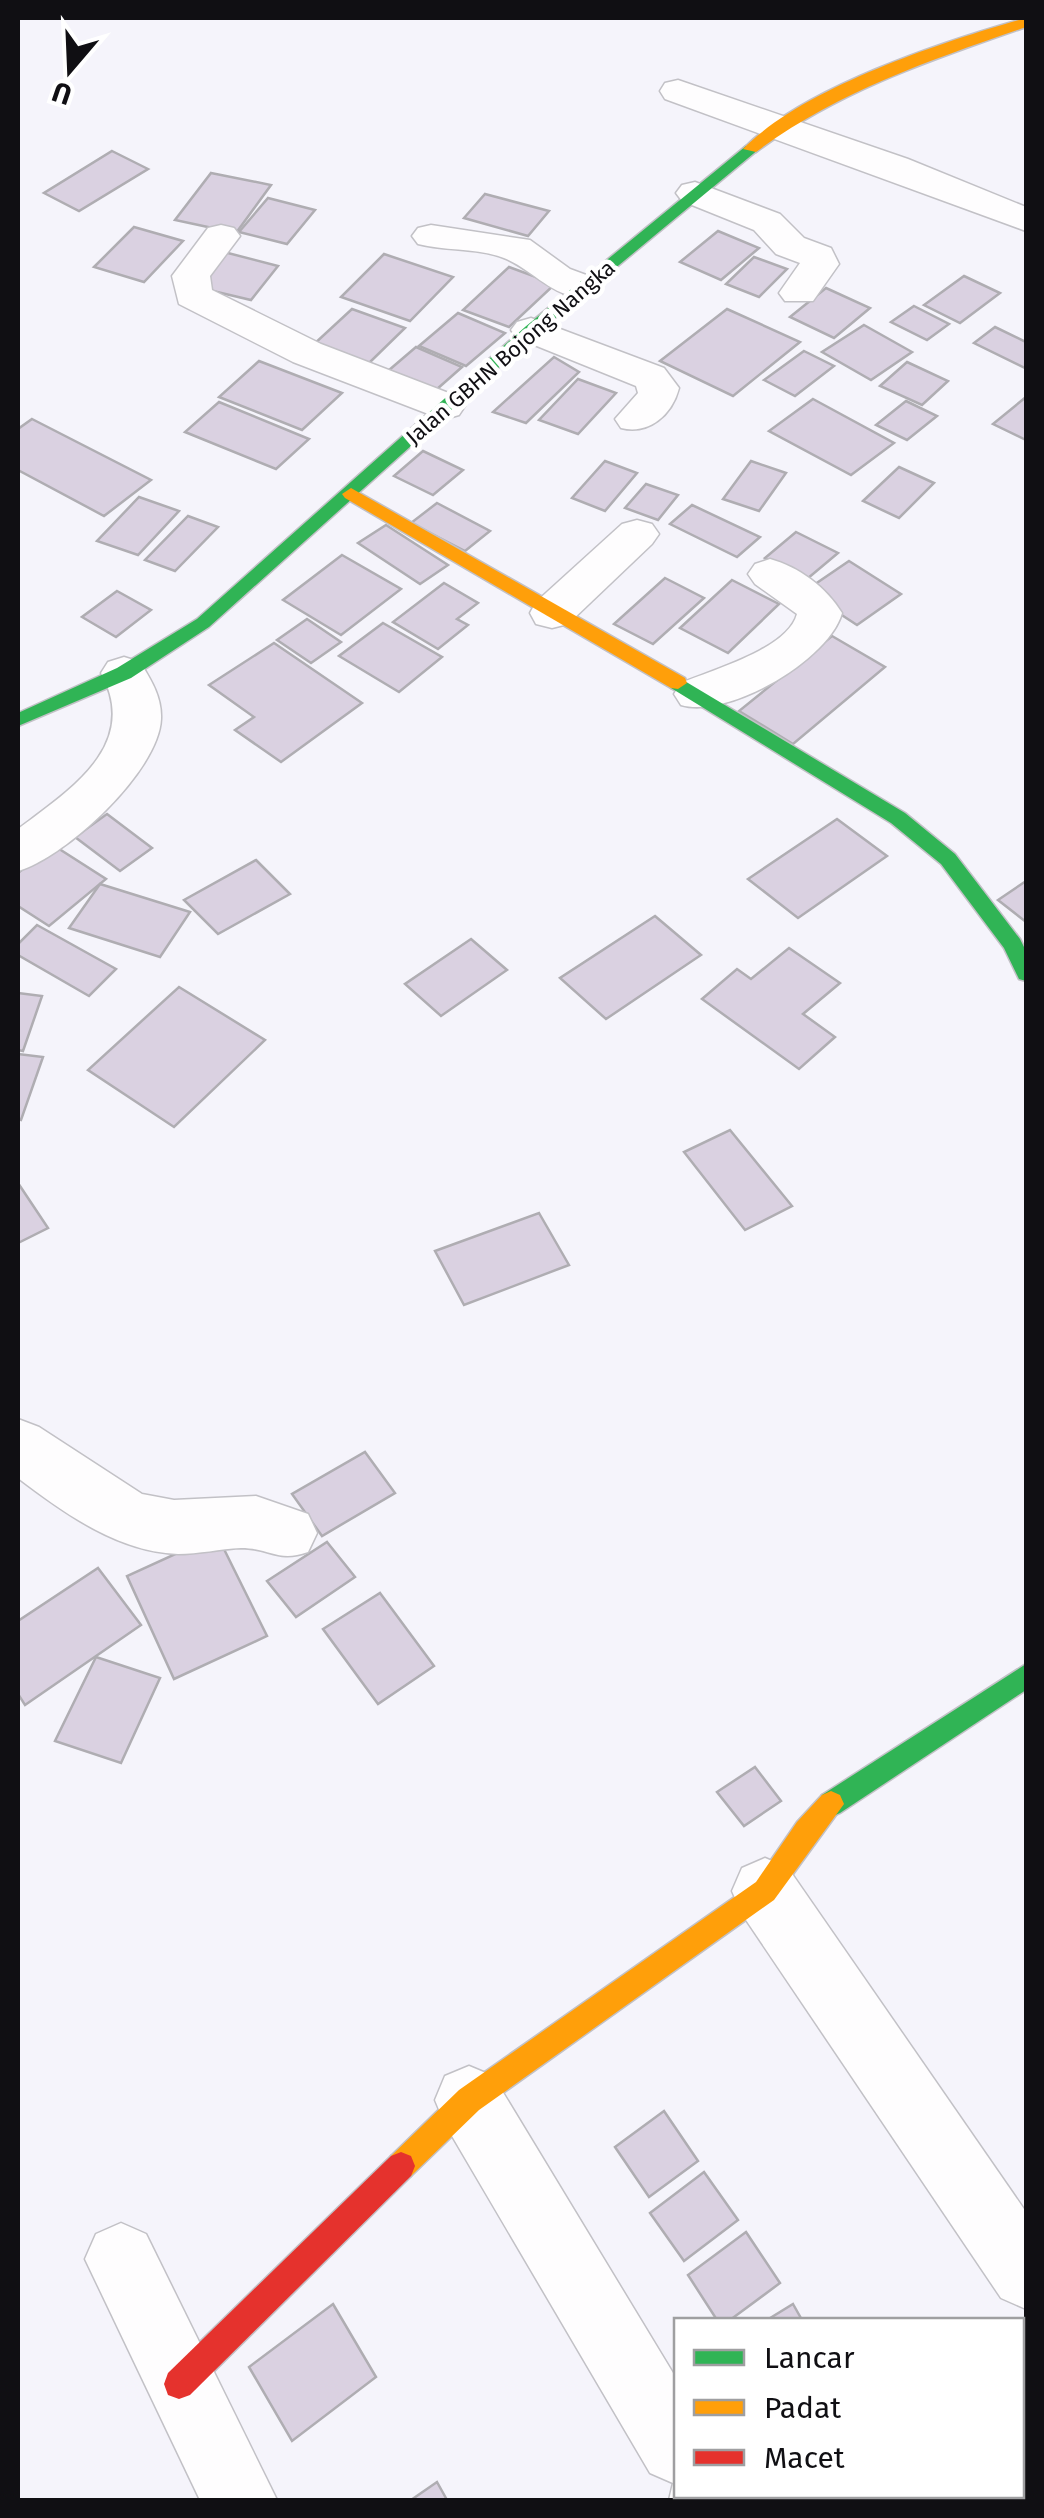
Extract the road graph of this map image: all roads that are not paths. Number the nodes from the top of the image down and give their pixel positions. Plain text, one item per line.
1 (1026, 22) edge
2 (678, 92) dead end
3 (777, 128) junction
4 (695, 193) junction
5 (1026, 220) edge
6 (220, 236) dead end
7 (431, 236) dead end
8 (583, 287) junction
9 (799, 292) dead end
10 (530, 330) junction
11 (445, 406) junction
12 (636, 419) dead end
13 (351, 494) junction
14 (637, 534) dead end
15 (770, 574) dead end
16 (552, 613) junction
17 (124, 673) junction
18 (698, 694) junction
19 (18, 720) edge
20 (18, 853) edge
21 (1026, 973) edge
22 (18, 1445) edge
23 (286, 1533) dead end
24 (1021, 1691) edge
25 (765, 1891) junction
26 (468, 2100) junction
27 (121, 2258) dead end
28 (1026, 2272) edge
29 (180, 2384) junction
30 (674, 2445) edge
31 (238, 2500) edge

1 - 3 street, Jalan GBHN Bojong Nangka
2 - 3 street
3 - 4 street, Jalan GBHN Bojong Nangka
3 - 5 street
4 - 8 street, Jalan GBHN Bojong Nangka
4 - 9 street
6 - 11 street
7 - 8 street
8 - 10 street, Jalan GBHN Bojong Nangka
10 - 11 street, Jalan GBHN Bojong Nangka
10 - 12 street
11 - 13 street, Jalan GBHN Bojong Nangka
13 - 16 street
13 - 17 street, Jalan GBHN Bojong Nangka
14 - 16 street
15 - 18 street
16 - 18 street
17 - 19 street, Jalan GBHN Bojong Nangka
17 - 20 street
18 - 21 street
22 - 23 street
24 - 25 street
25 - 26 street
25 - 28 street
26 - 29 street
26 - 30 street
27 - 29 street
29 - 31 street

